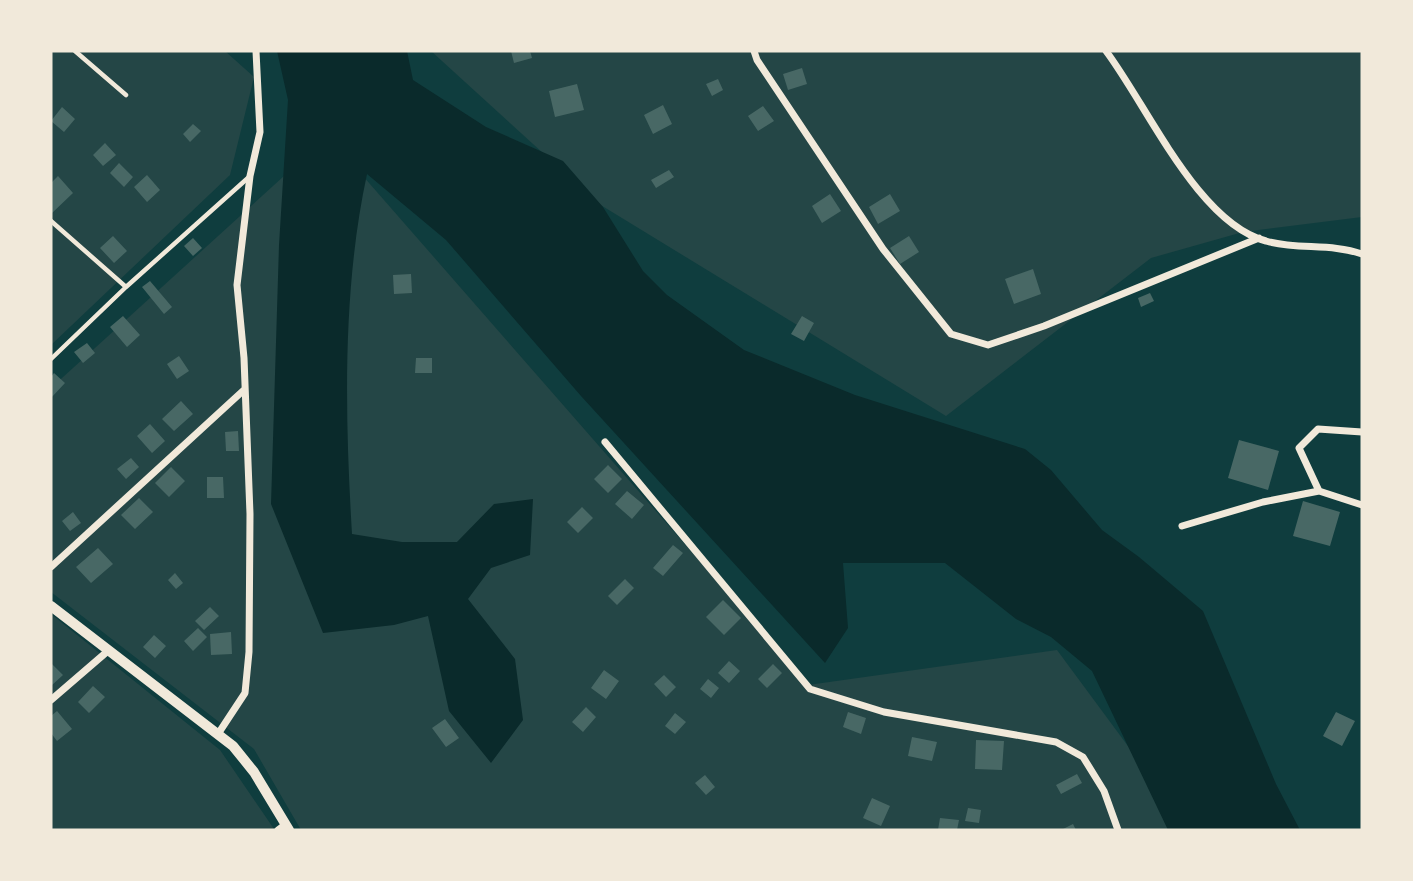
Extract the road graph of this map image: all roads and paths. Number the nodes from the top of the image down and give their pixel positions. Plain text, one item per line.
1 (75, 51) edge
2 (256, 51) edge
3 (754, 51) edge
4 (1106, 51) edge
5 (126, 95) dead end
6 (250, 176) junction
7 (51, 221) edge
8 (1259, 238) junction
9 (1362, 254) edge
10 (126, 287) junction
11 (51, 359) edge
12 (245, 389) junction
13 (1362, 432) edge
14 (605, 442) dead end
15 (1319, 491) junction
16 (1362, 505) edge
17 (1182, 526) dead end
18 (51, 567) edge
19 (51, 606) edge
20 (109, 650) junction
21 (51, 700) edge
22 (218, 734) junction
23 (285, 828) edge
24 (1118, 830) edge

1 - 5 lane
2 - 6 street
3 - 8 street
4 - 8 street
6 - 10 lane
6 - 12 street
7 - 10 lane
8 - 9 street
10 - 11 lane
12 - 18 street
12 - 22 street
13 - 15 street
14 - 24 street
15 - 16 street
15 - 17 street
19 - 20 street
20 - 21 street
20 - 22 street
22 - 23 street

